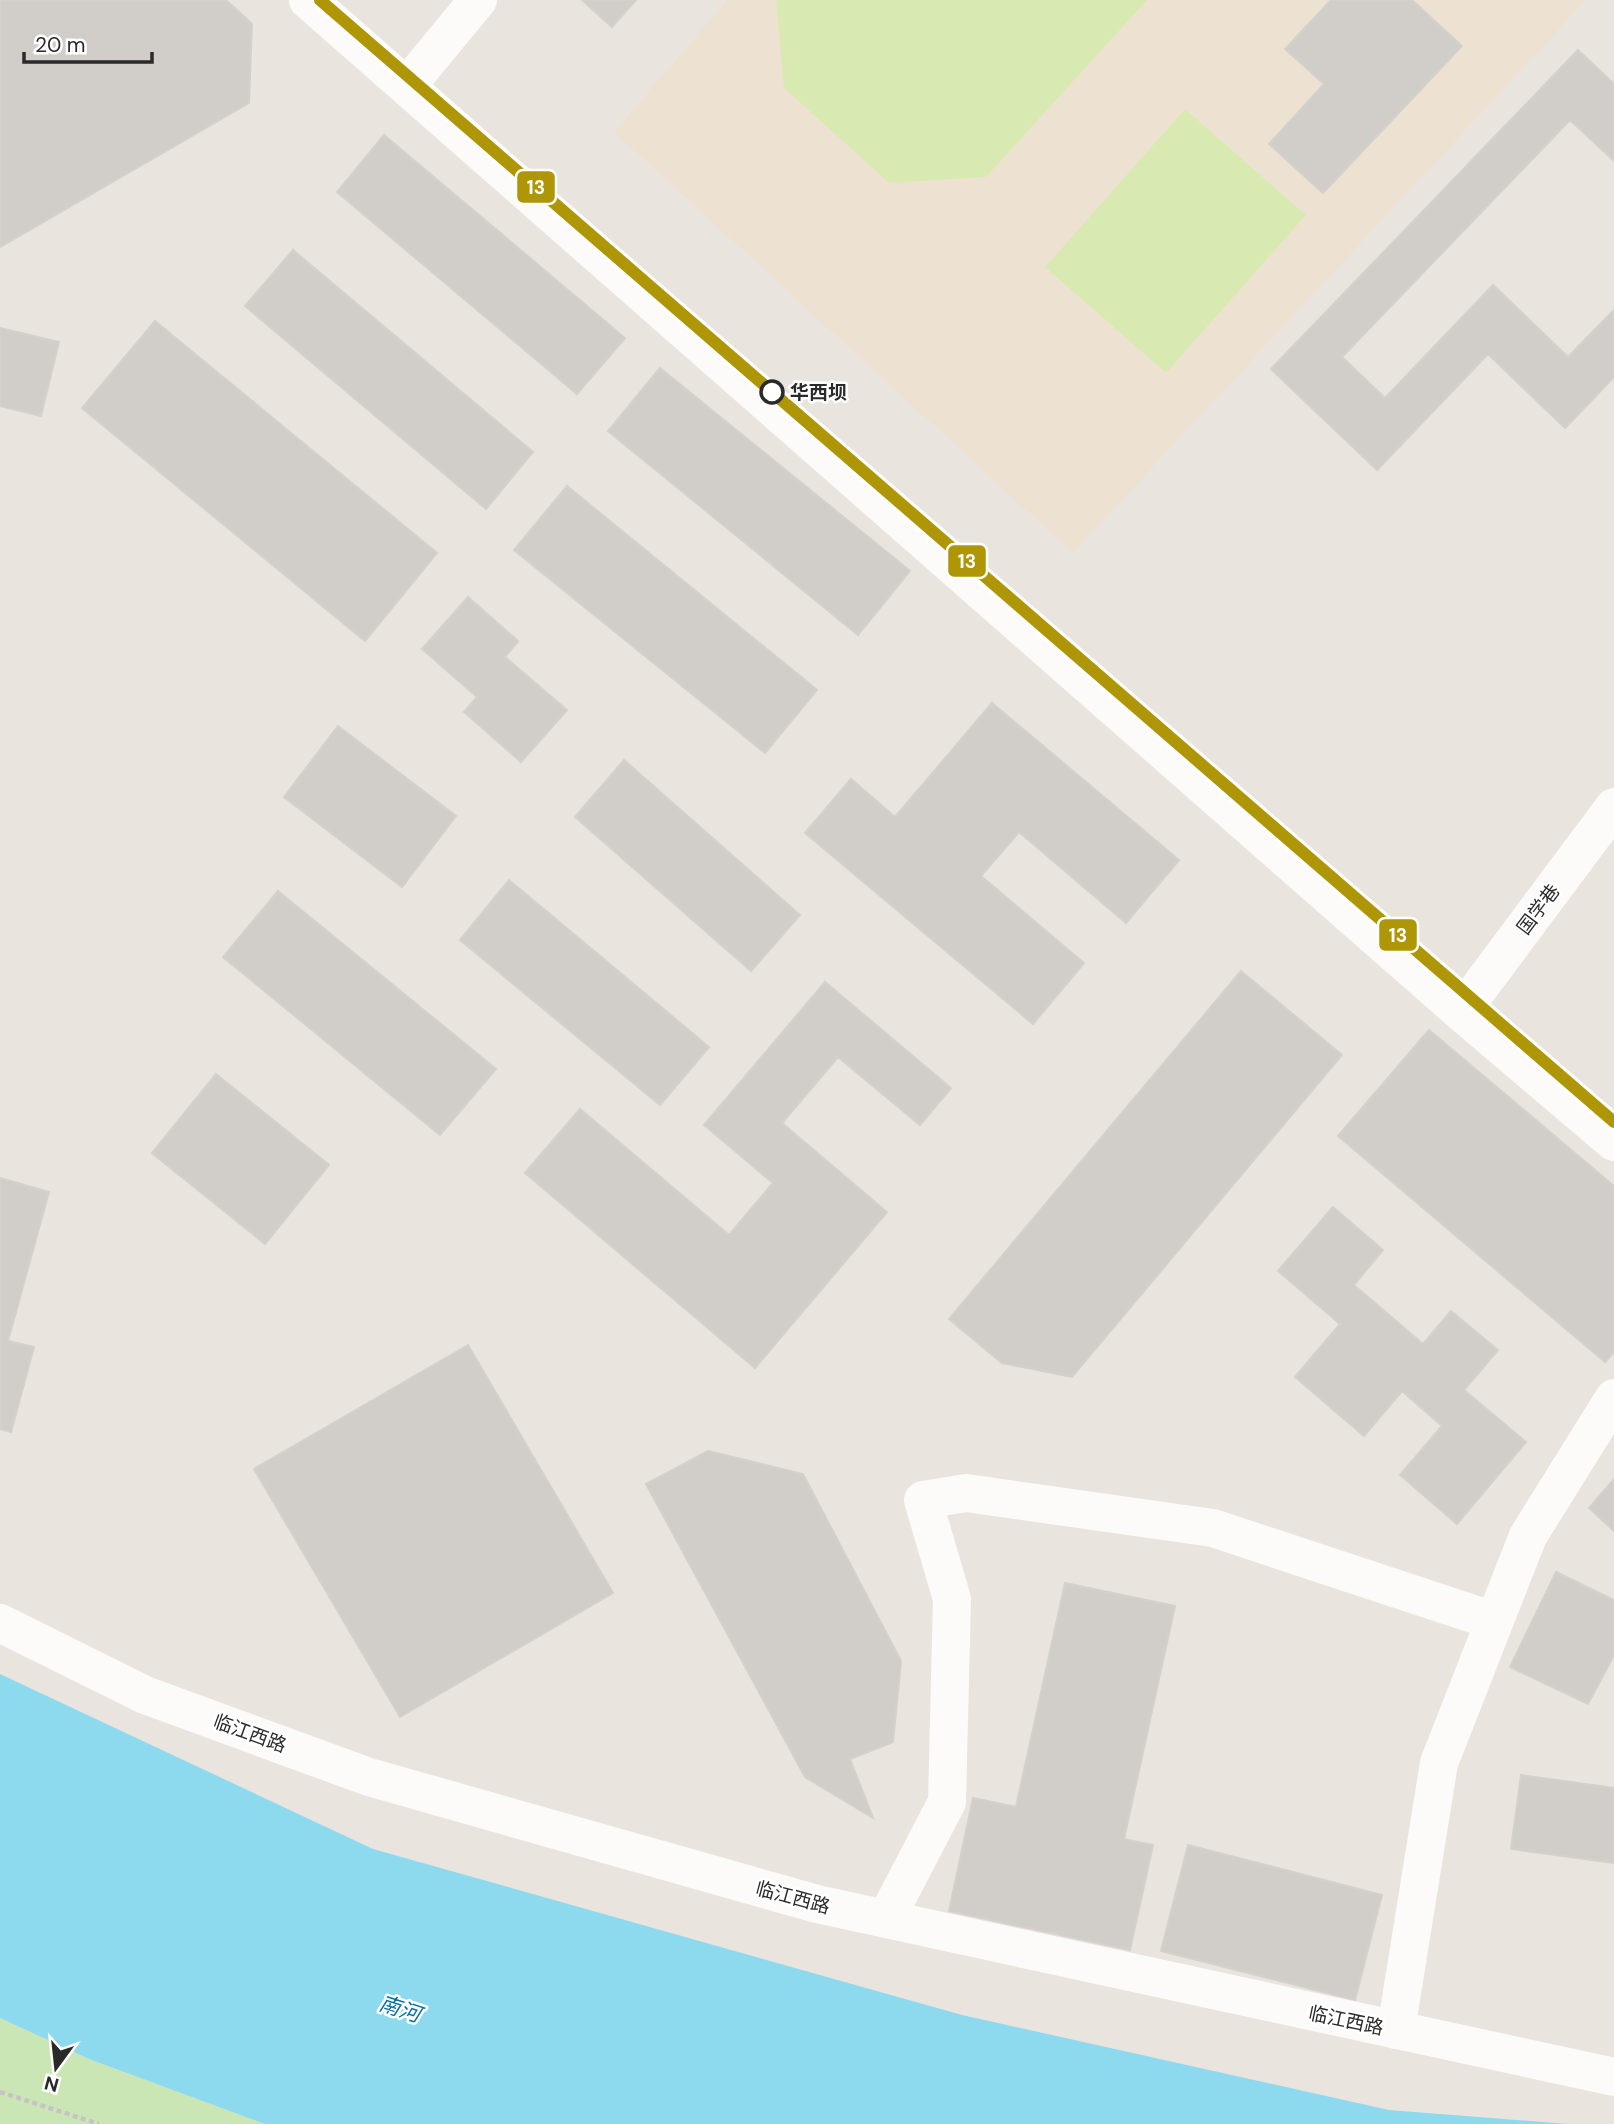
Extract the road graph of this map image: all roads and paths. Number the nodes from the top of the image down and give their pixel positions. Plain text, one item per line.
1 (308, 0) edge
2 (478, 0) edge
3 (407, 86) junction
4 (1614, 807) edge
5 (1461, 1012) junction
6 (1614, 1142) edge
7 (1614, 1398) edge
8 (1494, 1621) junction
9 (0, 1623) edge
10 (886, 1919) junction
11 (1395, 2030) junction
12 (1614, 2077) edge
13 (0, 2092) edge
14 (99, 2124) edge

1 - 3 street
2 - 3 street
3 - 5 street
4 - 5 street, 国学巷
5 - 6 street
7 - 8 street
8 - 10 street
8 - 11 street
9 - 10 street, 临江西路
10 - 11 street, 临江西路
11 - 12 street, 临江西路
13 - 14 path

